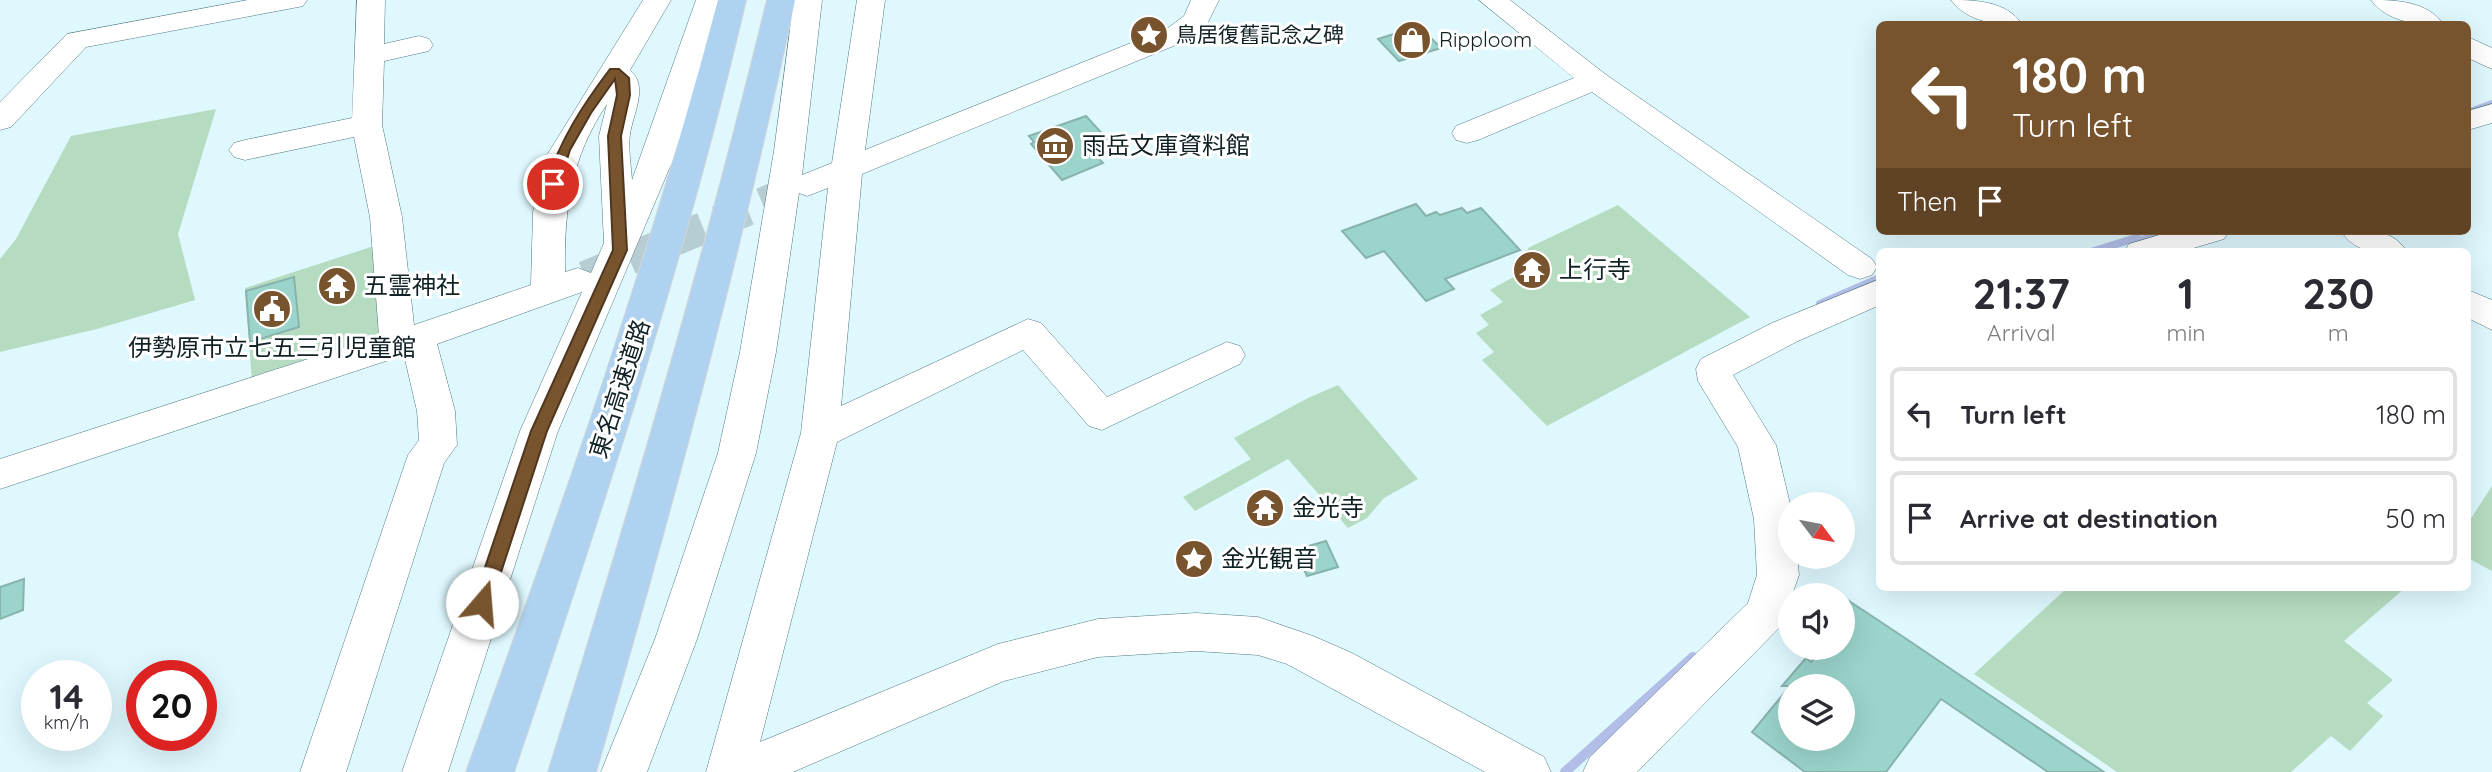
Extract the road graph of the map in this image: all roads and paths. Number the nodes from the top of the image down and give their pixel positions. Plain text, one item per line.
1 (293, 0) edge
2 (371, 0) edge
3 (657, 0) edge
4 (781, 0) edge
5 (808, 0) edge
6 (871, 0) edge
7 (1205, 0) edge
8 (1493, 0) edge
9 (1965, 0) edge
10 (2385, 0) edge
11 (725, 1) edge
12 (2003, 21) edge
13 (2424, 21) edge
14 (419, 45) dead end
15 (2471, 48) edge
16 (368, 56) junction
17 (2492, 60) edge
18 (614, 72) junction
19 (1595, 80) junction
20 (2492, 113) edge
21 (0, 120) edge
22 (2471, 120) edge
23 (367, 125) junction
24 (1466, 133) dead end
25 (245, 150) dead end
26 (847, 168) junction
27 (807, 185) tunnel mouth
28 (2198, 235) edge
29 (2364, 235) edge
30 (2155, 248) edge
31 (2384, 248) edge
32 (620, 250) junction
33 (1870, 279) edge
34 (2471, 304) edge
35 (2492, 317) edge
36 (407, 340) junction
37 (1227, 355) dead end
38 (820, 433) junction
39 (0, 474) edge
40 (323, 772) edge
41 (425, 772) edge
42 (490, 772) edge
43 (572, 772) edge
44 (624, 772) edge
45 (729, 772) edge
46 (741, 772) edge
47 (1528, 772) edge
48 (1606, 772) edge

1 - 21 street
2 - 16 street
3 - 18 street
4 - 43 highway
5 - 44 street
6 - 26 street
7 - 26 street
8 - 19 street
9 - 12 street
10 - 13 street
11 - 32 street
11 - 42 highway, 東名高速道路
14 - 16 street
15 - 17 street
16 - 23 street
18 - 32 street
18 - 36 street
19 - 24 street
19 - 33 street
20 - 22 street
23 - 25 street
23 - 36 street
26 - 27 street
26 - 38 street
28 - 30 street
29 - 31 street
32 - 41 street
33 - 48 street
34 - 35 street
36 - 39 street
36 - 40 street
37 - 38 street
38 - 45 street
46 - 47 street

